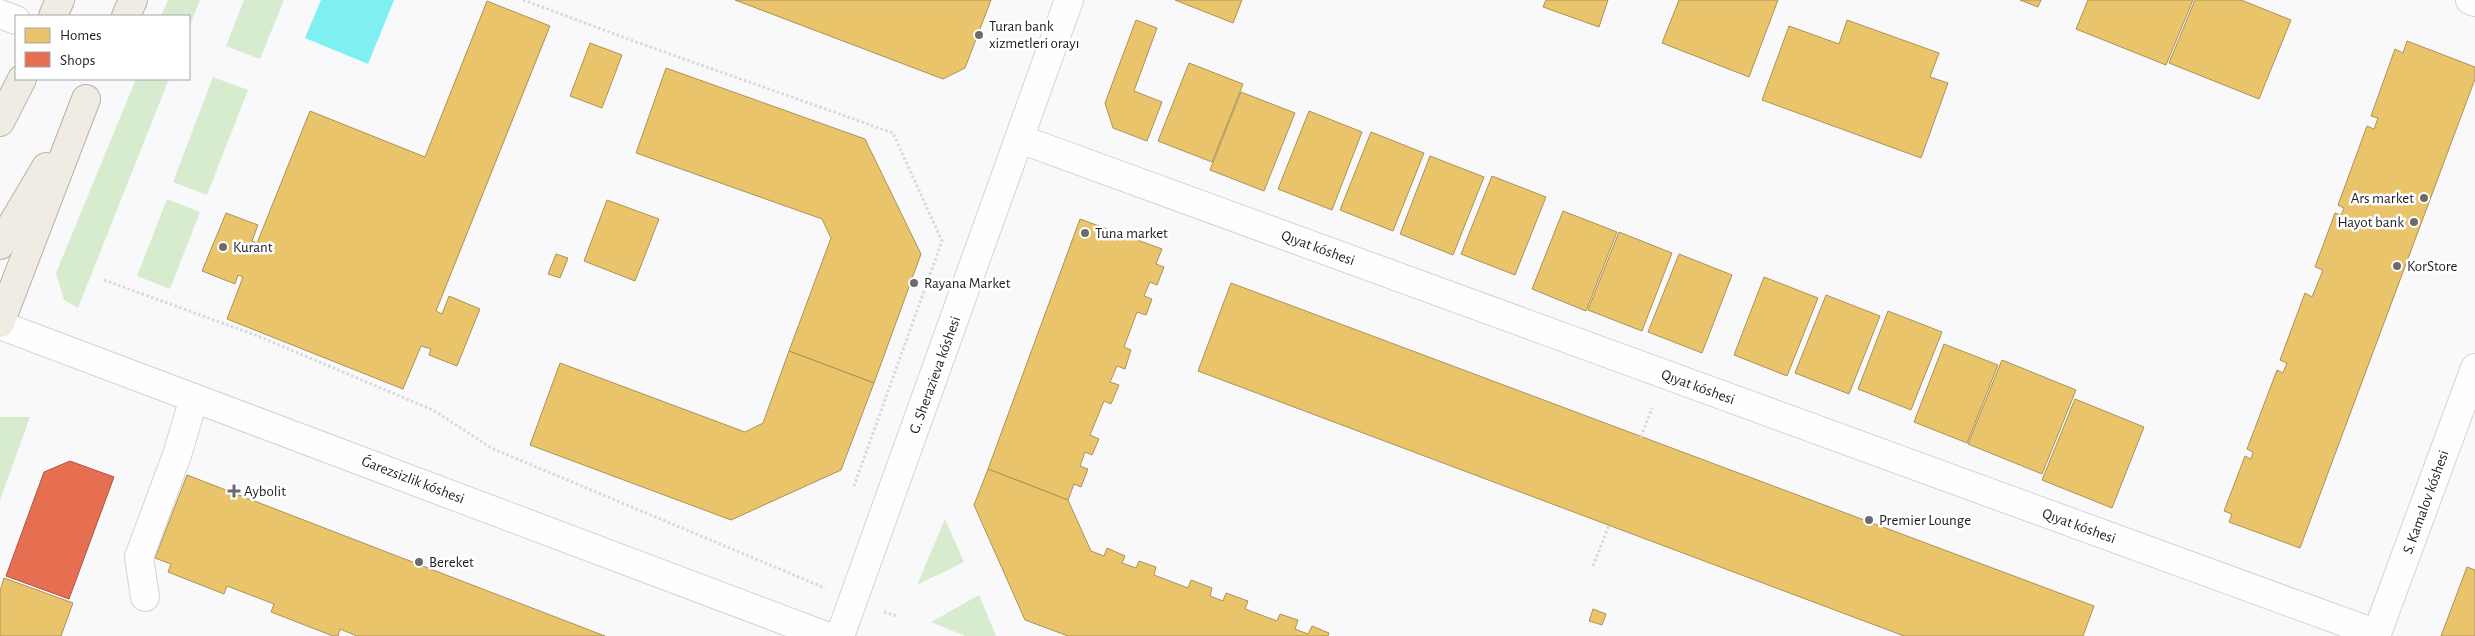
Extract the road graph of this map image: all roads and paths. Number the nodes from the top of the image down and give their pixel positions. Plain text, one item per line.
1 (60, 0) edge
2 (133, 0) edge
3 (523, 0) edge
4 (1069, 0) edge
5 (2470, 0) edge
6 (2475, 2) edge
7 (0, 14) edge
8 (53, 15) edge
9 (126, 15) edge
10 (15, 20) edge
11 (21, 80) edge
12 (91, 89) edge
13 (0, 122) edge
14 (1020, 139) junction
15 (0, 245) edge
16 (104, 280) dead end
17 (0, 324) edge
18 (2475, 368) edge
19 (194, 398) junction
20 (1652, 408) dead end
21 (1641, 437) dead end
22 (854, 486) dead end
23 (1609, 525) dead end
24 (1593, 566) dead end
25 (832, 591) dead end
26 (145, 597) dead end
27 (884, 612) dead end
28 (897, 616) dead end
29 (2377, 635) edge
30 (826, 636) edge
31 (840, 636) edge

1 - 8 main road
2 - 9 main road
3 - 22 path
4 - 14 street, G. Sherazieva kóshesi
5 - 6 street
7 - 10 street
11 - 13 main road
12 - 15 main road
12 - 17 main road
14 - 29 street, Qıyat kóshesi
14 - 31 street, G. Sherazieva kóshesi
16 - 25 path
17 - 19 street, Ǵarezsizlik kóshesi
18 - 29 street, S. Kamalov kóshesi
19 - 26 street
19 - 30 street, Ǵarezsizlik kóshesi
20 - 21 path
23 - 24 path
27 - 28 path

